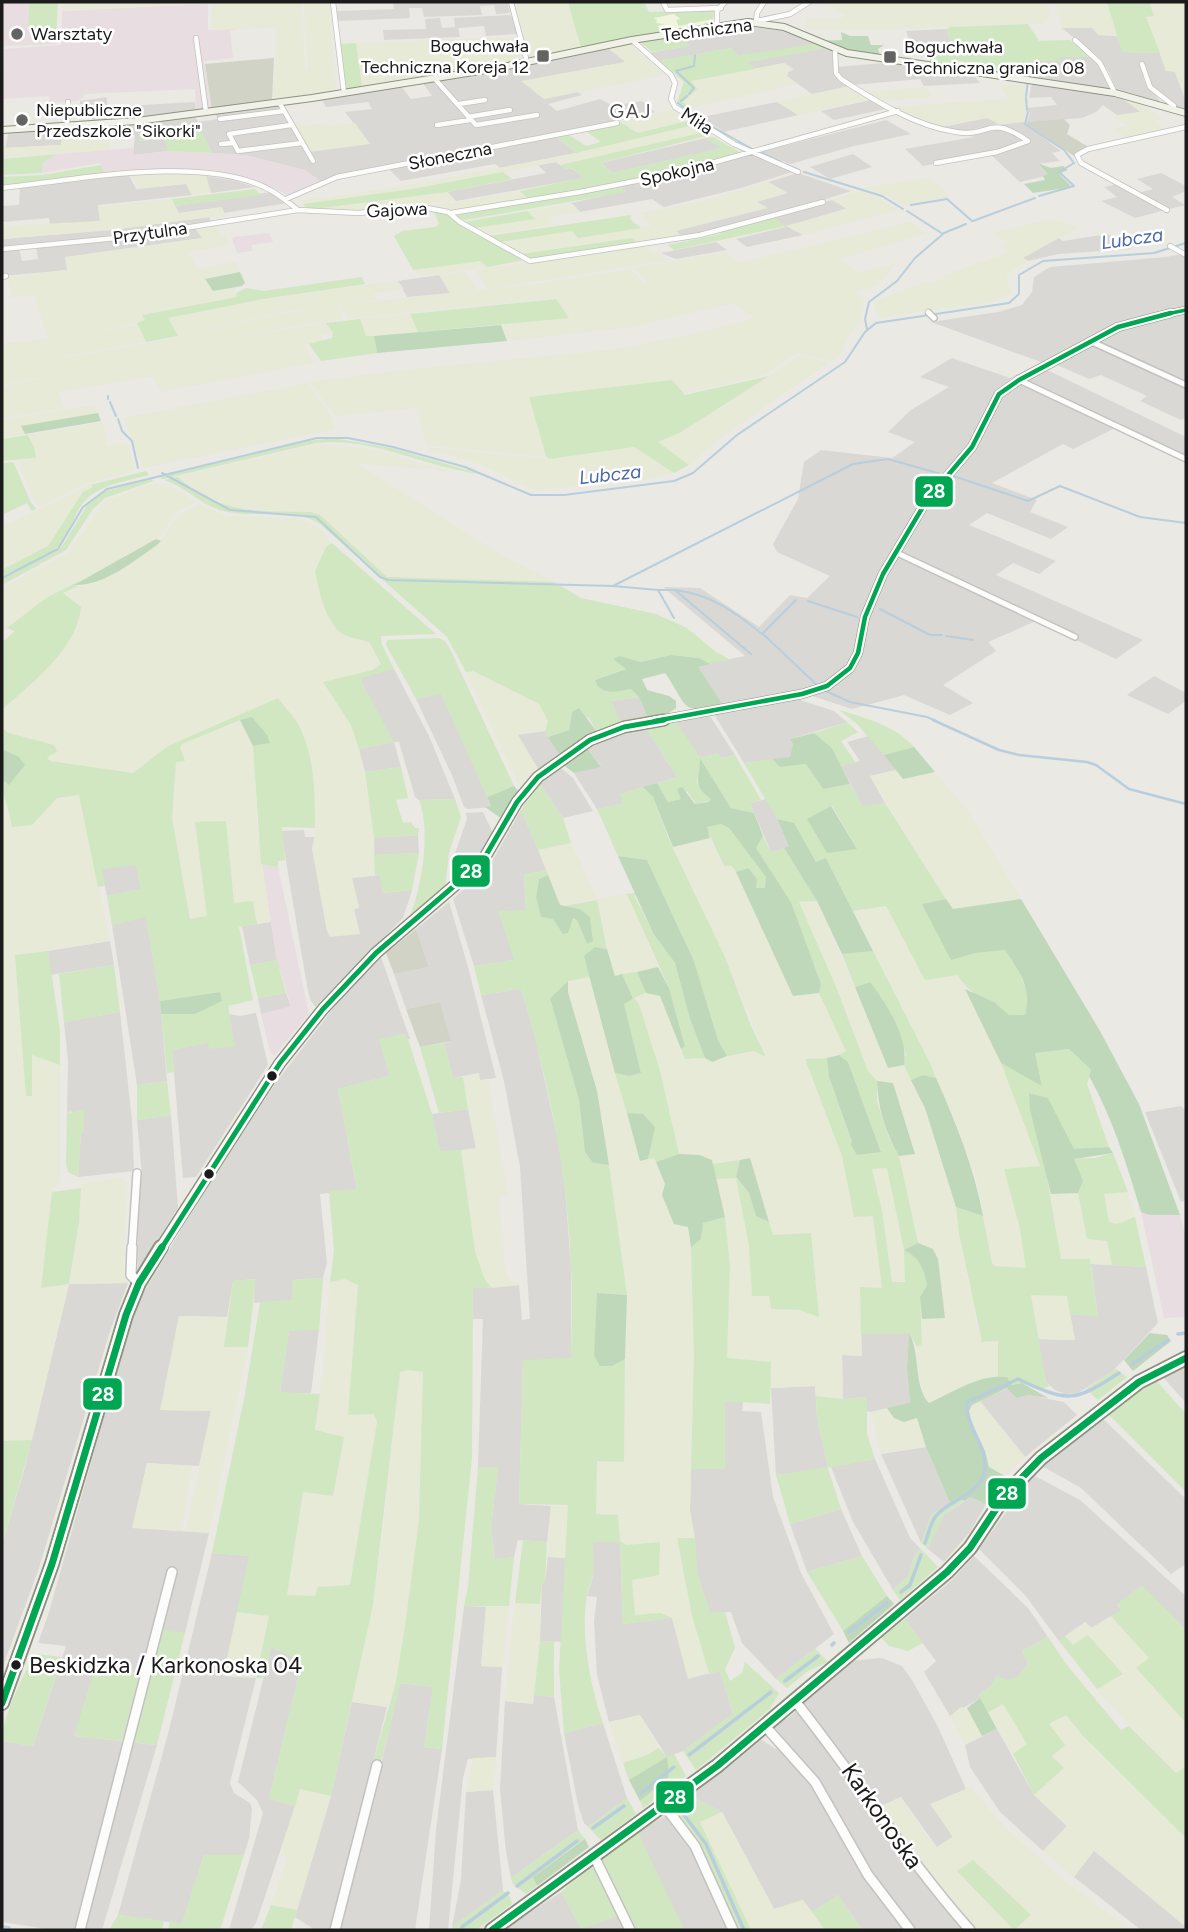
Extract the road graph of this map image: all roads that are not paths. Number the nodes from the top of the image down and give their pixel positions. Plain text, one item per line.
1 (333, 2) edge
2 (511, 2) edge
3 (663, 2) edge
4 (764, 2) edge
5 (809, 2) edge
6 (682, 3) edge
7 (710, 3) edge
8 (724, 4) edge
9 (675, 5) dead end
10 (756, 21) junction
11 (717, 26) junction
12 (196, 38) dead end
13 (632, 40) junction
14 (1074, 40) dead end
15 (835, 49) junction
16 (527, 62) junction
17 (1142, 64) dead end
18 (435, 78) junction
19 (344, 93) junction
20 (1115, 93) junction
21 (485, 100) dead end
22 (68, 102) dead end
23 (279, 102) junction
24 (459, 104) junction
25 (510, 110) dead end
26 (1174, 110) junction
27 (284, 111) junction
28 (898, 111) junction
29 (206, 112) junction
30 (1186, 113) edge
31 (537, 115) dead end
32 (220, 119) dead end
33 (469, 119) junction
34 (617, 123) dead end
35 (291, 125) junction
36 (437, 125) dead end
37 (67, 126) junction
38 (1186, 127) edge
39 (2, 130) edge
40 (233, 143) junction
41 (302, 143) junction
42 (221, 144) dead end
43 (754, 153) junction
44 (313, 161) dead end
45 (936, 163) dead end
46 (798, 172) dead end
47 (2, 188) edge
48 (286, 199) junction
49 (822, 202) dead end
50 (298, 210) junction
51 (1167, 210) dead end
52 (451, 214) junction
53 (1170, 246) dead end
54 (2, 249) edge
55 (1186, 255) edge
56 (1186, 310) edge
57 (928, 312) dead end
58 (934, 318) dead end
59 (1090, 341) junction
60 (1019, 380) junction
61 (1186, 385) edge
62 (1186, 459) edge
63 (895, 552) junction
64 (1075, 637) dead end
65 (137, 1173) dead end
66 (139, 1283) junction
67 (1186, 1358) edge
68 (172, 1572) dead end
69 (795, 1701) junction
70 (2, 1703) edge
71 (765, 1726) junction
72 (376, 1765) dead end
73 (664, 1805) junction
74 (594, 1856) junction
75 (80, 1930) edge
76 (335, 1930) edge
77 (492, 1930) edge
78 (630, 1930) edge
79 (733, 1930) edge
80 (910, 1930) edge
81 (970, 1930) edge

1 - 19 street
2 - 16 street
3 - 8 street
4 - 10 street
5 - 10 street, Techniczna
6 - 7 street
6 - 9 street
7 - 8 street
8 - 11 street
10 - 11 street, Techniczna
10 - 15 street, Techniczna
11 - 13 street, Techniczna
12 - 29 street
13 - 16 street, Techniczna
13 - 43 street, Miła
14 - 20 street
15 - 20 street, Techniczna
15 - 28 street
16 - 18 street, Techniczna
17 - 26 street
18 - 19 street, Techniczna
18 - 24 street
19 - 23 street, Techniczna
20 - 26 street, Techniczna
21 - 24 street
22 - 37 street
23 - 27 street
23 - 29 street, Techniczna
24 - 33 street
25 - 33 street
26 - 30 street, Techniczna
27 - 32 street
27 - 35 street
28 - 43 street, Spokojna
28 - 45 street
29 - 37 street, Techniczna
31 - 33 street
33 - 36 street
34 - 48 street, Słoneczna
35 - 40 street
35 - 41 street
37 - 39 street, Techniczna
38 - 51 street
40 - 41 street
40 - 42 street
41 - 44 street
43 - 46 street, Miła
43 - 52 street, Spokojna
47 - 48 street
48 - 50 street
49 - 52 street, Gajowa
50 - 52 street, Gajowa
50 - 54 street, Przytulna
53 - 55 street
56 - 59 street
57 - 58 street
59 - 60 street
59 - 61 street
60 - 62 street
60 - 63 street
63 - 64 street
63 - 66 street
65 - 66 street
66 - 70 street
67 - 69 street
68 - 75 street
69 - 71 street
69 - 81 street, Karkonoska
71 - 73 street
71 - 80 street, Karkonoska
72 - 76 street
73 - 74 street
73 - 79 street
74 - 77 street
74 - 78 street

